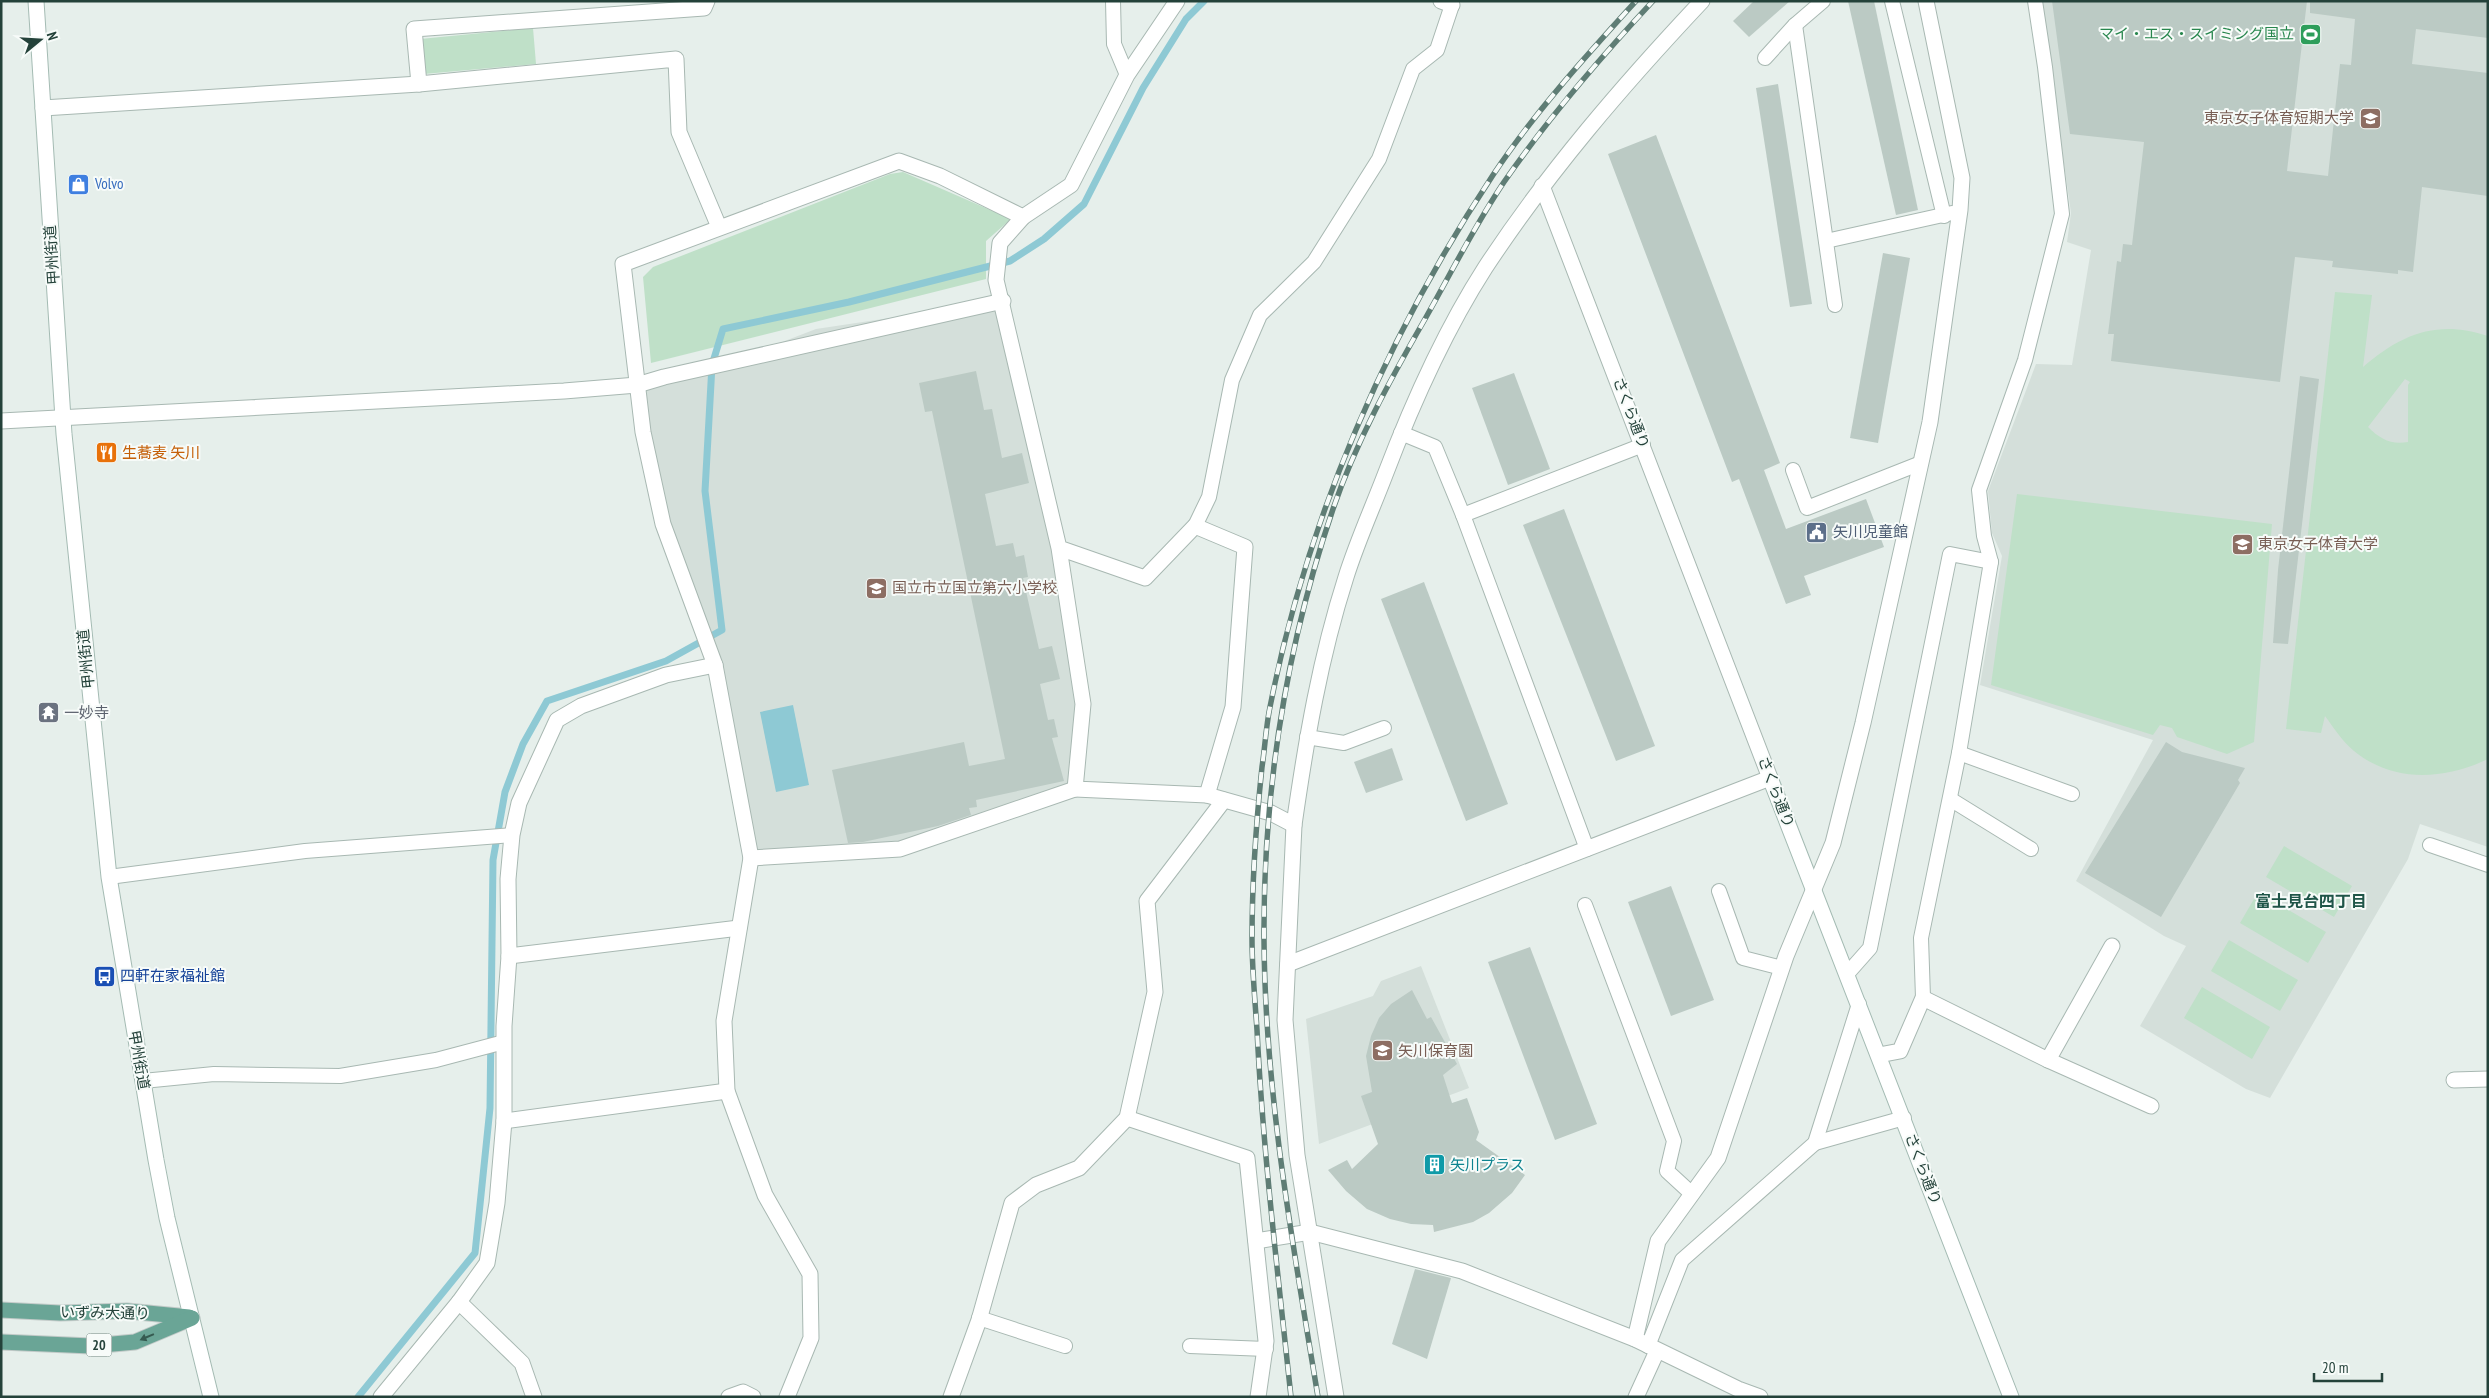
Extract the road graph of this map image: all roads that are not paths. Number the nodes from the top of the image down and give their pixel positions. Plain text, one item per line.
1 (36, 1) edge
2 (707, 1) edge
3 (1112, 1) edge
4 (1177, 1) edge
5 (1702, 1) edge
6 (1822, 1) edge
7 (1892, 1) edge
8 (1926, 1) edge
9 (2034, 1) edge
10 (1446, 3) edge
11 (1795, 25) junction
12 (1765, 58) dead end
13 (1127, 75) junction
14 (419, 84) junction
15 (42, 108) junction
16 (1542, 186) junction
17 (1960, 210) junction
18 (1944, 216) junction
19 (1023, 217) junction
20 (719, 227) junction
21 (1826, 241) junction
22 (1003, 301) junction
23 (1835, 305) dead end
24 (637, 385) junction
25 (63, 416) junction
26 (1, 421) edge
27 (1401, 432) junction
28 (1643, 445) junction
29 (1921, 463) junction
30 (1793, 470) dead end
31 (1463, 515) junction
32 (1195, 526) junction
33 (1059, 548) junction
34 (1991, 562) junction
35 (715, 665) junction
36 (1384, 728) dead end
37 (1307, 737) junction
38 (1959, 753) junction
39 (1770, 778) junction
40 (1074, 789) junction
41 (2072, 794) dead end
42 (1208, 795) junction
43 (1950, 799) junction
44 (1224, 800) junction
45 (1294, 825) junction
46 (509, 836) junction
47 (2430, 845) dead end
48 (1587, 848) junction
49 (2031, 849) dead end
50 (751, 858) junction
51 (2488, 865) edge
52 (109, 877) junction
53 (1814, 890) junction
54 (1719, 891) dead end
55 (1585, 905) dead end
56 (739, 928) junction
57 (2112, 946) dead end
58 (509, 956) junction
59 (1288, 964) junction
60 (1782, 968) junction
61 (1847, 974) junction
62 (1923, 998) junction
63 (1859, 1004) junction
64 (502, 1043) junction
65 (1879, 1055) junction
66 (2048, 1060) junction
67 (2488, 1079) edge
68 (2454, 1080) dead end
69 (143, 1082) junction
70 (727, 1091) junction
71 (2151, 1106) dead end
72 (1127, 1118) junction
73 (1904, 1118) junction
74 (504, 1121) junction
75 (1815, 1143) junction
76 (1692, 1194) junction
77 (1310, 1232) junction
78 (1256, 1241) junction
79 (459, 1302) junction
80 (1, 1310) edge
81 (192, 1318) junction
82 (979, 1318) junction
83 (1, 1342) edge
84 (1647, 1345) junction
85 (1064, 1346) dead end
86 (1190, 1346) dead end
87 (1266, 1349) junction
88 (211, 1397) edge
89 (381, 1397) edge
90 (534, 1397) edge
91 (729, 1397) edge
92 (753, 1397) edge
93 (787, 1397) edge
94 (951, 1397) edge
95 (1258, 1397) edge
96 (1336, 1397) edge
97 (1636, 1397) edge
98 (1760, 1397) edge
99 (2011, 1397) edge

1 - 15 street, 甲州街道
2 - 14 street
3 - 13 lane
4 - 13 street
5 - 16 street
6 - 11 lane
7 - 18 lane
8 - 17 street
9 - 34 lane
10 - 32 lane
11 - 12 lane
11 - 21 lane
13 - 19 street
14 - 15 street
14 - 20 street
15 - 25 street, 甲州街道
16 - 27 street
16 - 28 street, さくら通り
17 - 18 lane
17 - 29 street
18 - 21 lane
19 - 20 street
19 - 22 street
20 - 24 street
21 - 23 lane
22 - 24 street
22 - 33 street
24 - 25 street
24 - 35 street
25 - 26 street
25 - 52 street, 甲州街道
27 - 31 lane
27 - 37 street
28 - 31 lane
28 - 39 street, さくら通り
29 - 30 lane
29 - 53 street
31 - 48 lane
32 - 33 street
32 - 42 street
33 - 40 street
34 - 38 lane
34 - 61 lane
35 - 46 street
35 - 50 street
36 - 37 lane
37 - 45 street
38 - 41 lane
38 - 43 lane
39 - 48 street
39 - 53 street, さくら通り
40 - 42 street
40 - 50 street
42 - 44 street
43 - 49 lane
43 - 62 lane
44 - 45 street
44 - 72 street
45 - 59 street
46 - 52 lane
46 - 58 street
47 - 51 lane
48 - 59 street
50 - 56 street
52 - 69 street, 甲州街道
53 - 60 street
53 - 61 street, さくら通り
54 - 60 lane
55 - 76 lane
56 - 58 street
56 - 70 street
57 - 66 street
58 - 64 street
59 - 77 street
60 - 76 street
61 - 63 street, さくら通り
62 - 65 street
62 - 66 street
63 - 65 street, さくら通り
63 - 75 lane
64 - 69 lane
64 - 74 street
65 - 73 street, さくら通り
66 - 71 street
67 - 68 street
69 - 81 street, 甲州街道
70 - 74 street
70 - 93 street
72 - 78 street
72 - 82 street
73 - 75 lane
73 - 99 street, さくら通り
74 - 79 street
75 - 84 lane
76 - 84 street
77 - 78 street
77 - 84 street
77 - 96 street
78 - 87 street
79 - 89 street
79 - 90 street
80 - 81 main road, いずみ大通り / 20
81 -> 83 main road, いずみ大通り / 20
81 - 88 street, 甲州街道
82 - 85 lane
82 - 94 street
84 - 97 street
84 - 98 street
86 - 87 lane
87 - 95 street
91 - 92 street

